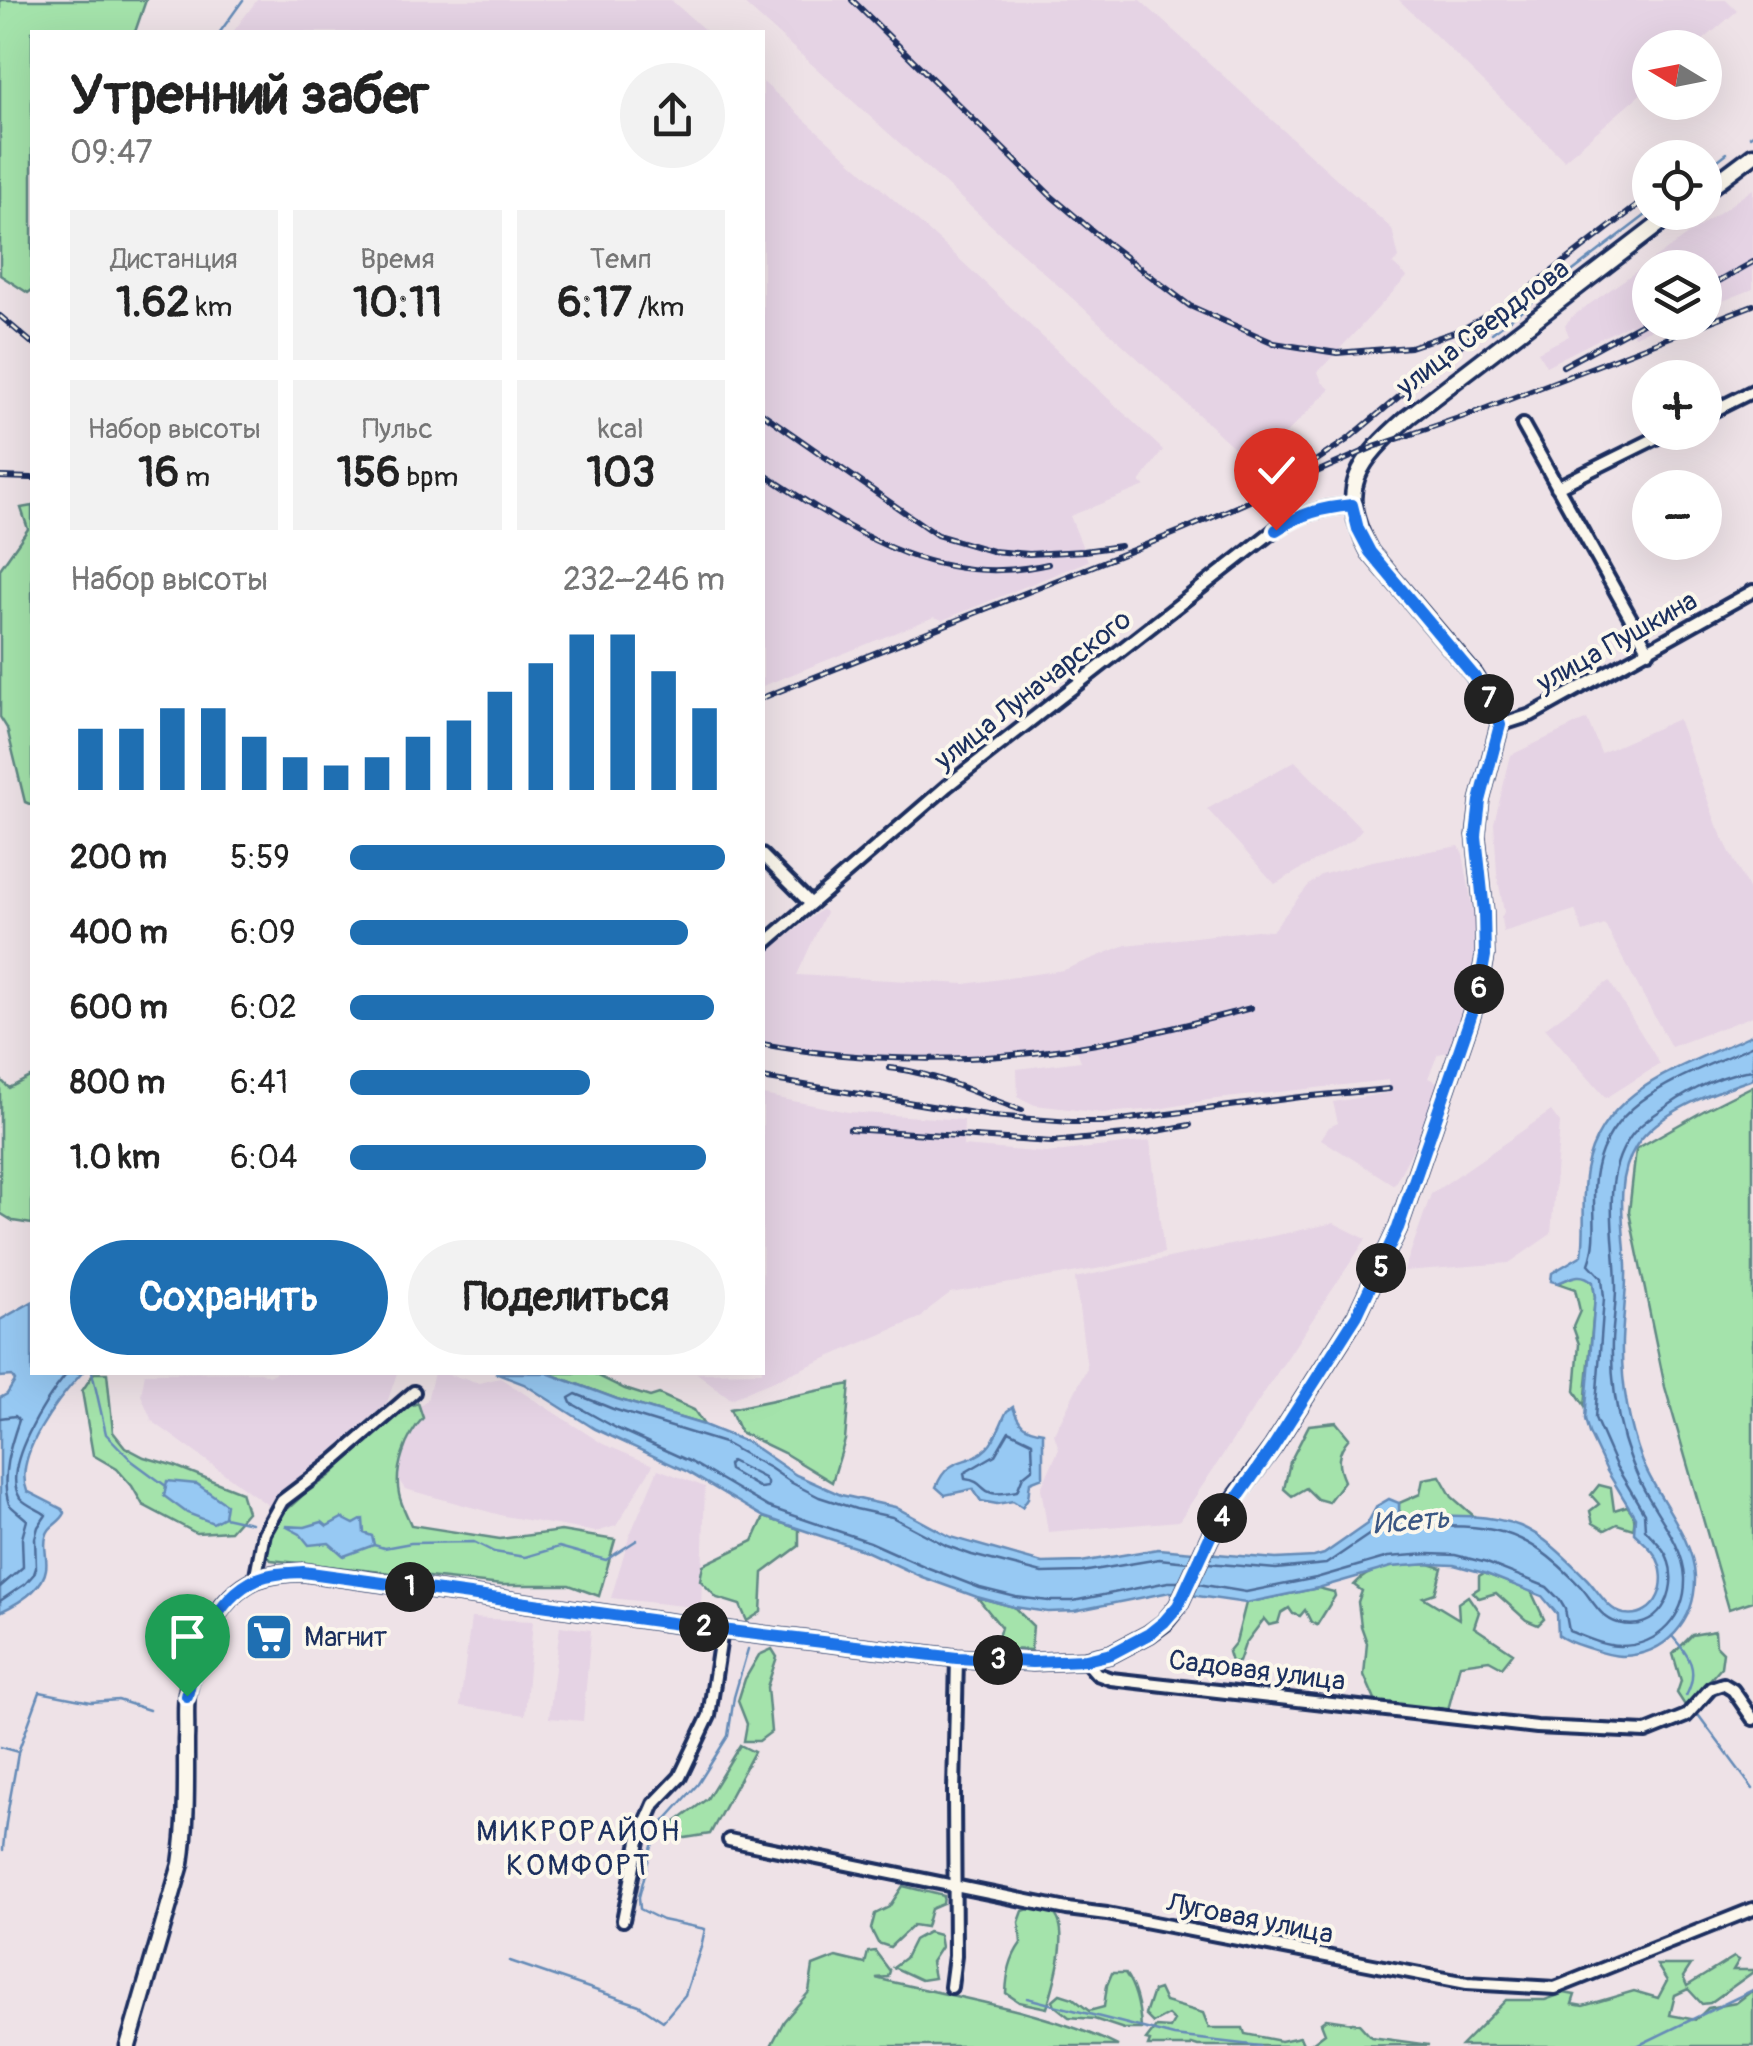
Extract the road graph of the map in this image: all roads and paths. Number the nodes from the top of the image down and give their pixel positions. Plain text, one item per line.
1 (1753, 155) edge
2 (1722, 178) edge
3 (1652, 230) edge
4 (1753, 391) edge
5 (1722, 406) edge
6 (1523, 425) dead end
7 (1632, 450) edge
8 (1557, 487) junction
9 (1352, 505) junction
10 (1753, 591) edge
11 (1648, 651) junction
12 (1500, 725) junction
13 (765, 858) edge
14 (810, 903) junction
15 (765, 943) edge
16 (414, 1392) dead end
17 (255, 1580) junction
18 (722, 1630) junction
19 (957, 1658) junction
20 (1086, 1660) junction
21 (1753, 1719) edge
22 (729, 1840) dead end
23 (954, 1887) junction
24 (1753, 1909) edge
25 (623, 1920) dead end
26 (952, 1987) dead end
27 (128, 2046) edge

1 - 2 main road
3 - 9 main road, улица Свердлова
4 - 5 street
6 - 8 street
7 - 8 street
8 - 11 street
9 - 12 main road
9 - 14 street, улица Луначарского
10 - 11 street, улица Пушкина
11 - 12 street, улица Пушкина
12 - 20 main road
13 - 14 street
14 - 15 street, улица Луначарского
16 - 17 street
17 - 18 main road, Садовая улица
17 - 27 main road
18 - 19 main road, Садовая улица
18 - 25 street
19 - 20 main road, Садовая улица
19 - 23 street
20 - 21 street, Садовая улица
22 - 23 street, Луговая улица
23 - 24 street, Луговая улица
23 - 26 street

